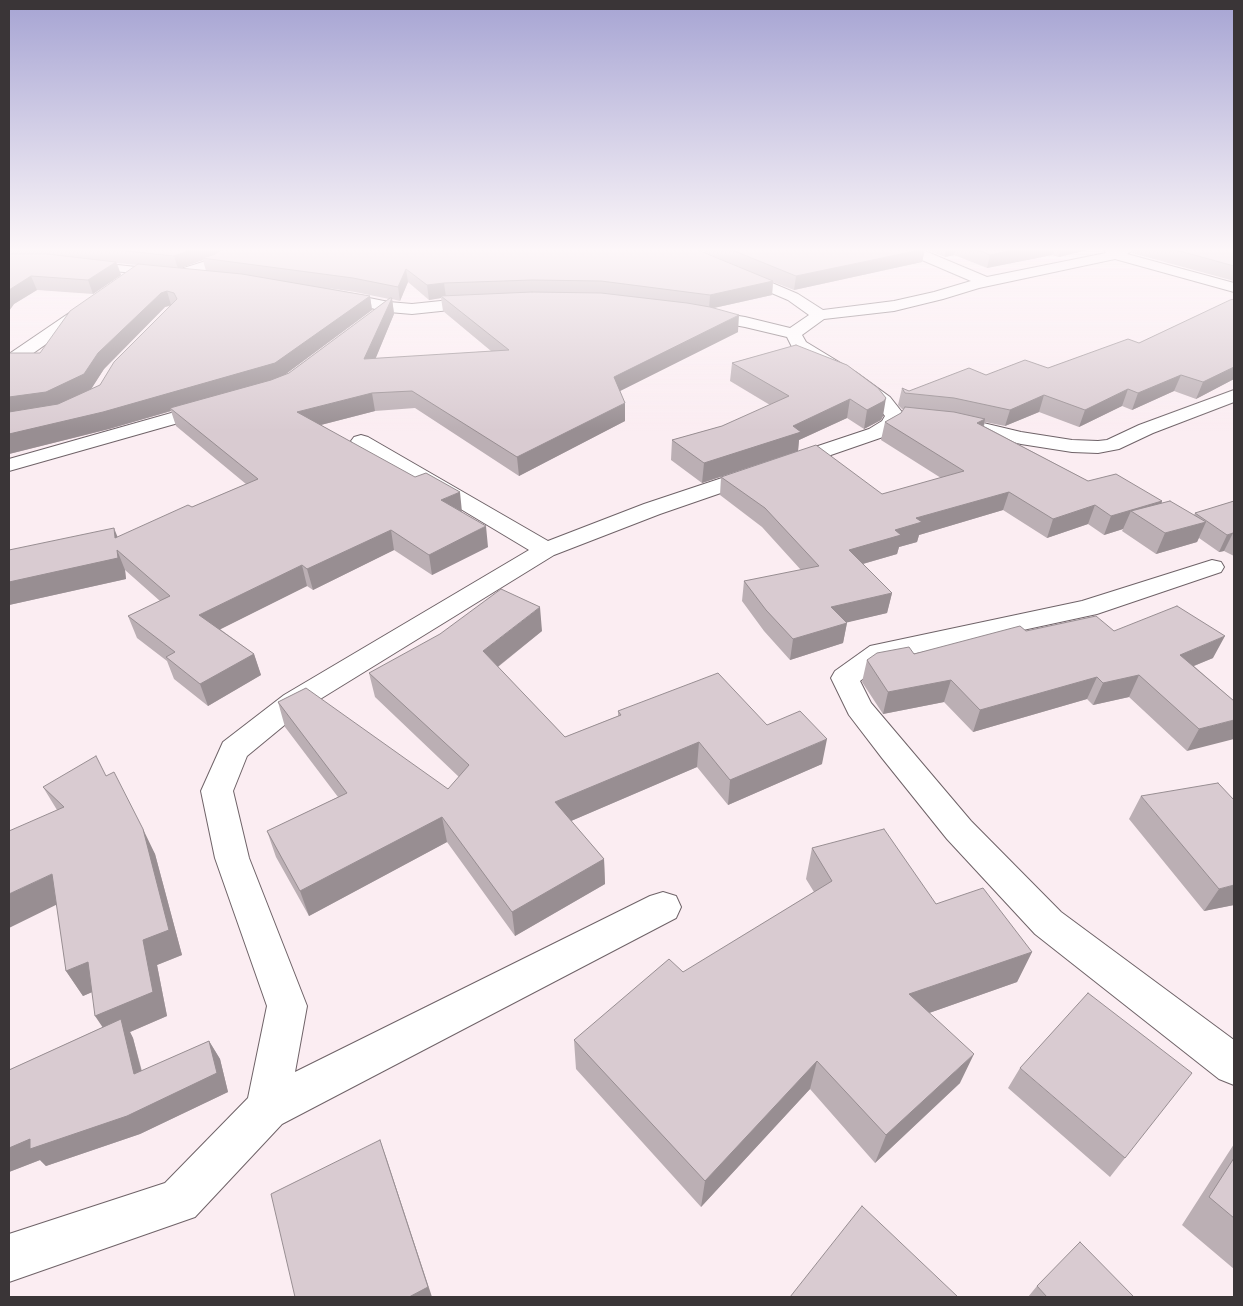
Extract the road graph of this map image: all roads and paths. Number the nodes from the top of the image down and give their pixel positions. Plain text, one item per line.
1 (85, 309) edge
2 (386, 309) edge
3 (811, 309) edge
4 (870, 309) edge
5 (687, 312) edge
6 (820, 315) junction
7 (373, 319) edge
8 (793, 334) junction
9 (9, 362) edge
10 (1232, 399) edge
11 (231, 402) edge
12 (941, 421) edge
13 (360, 441) dead end
14 (9, 465) edge
15 (546, 550) junction
16 (1212, 567) dead end
17 (663, 907) dead end
18 (1234, 1065) edge
19 (267, 1109) junction
20 (9, 1258) edge

1 - 9 street
2 - 7 street
3 - 6 street
4 - 6 street
5 - 8 street
6 - 8 street
8 - 15 street
10 - 12 street
11 - 14 street
13 - 15 street
15 - 19 street
16 - 18 street
17 - 19 street
19 - 20 street

